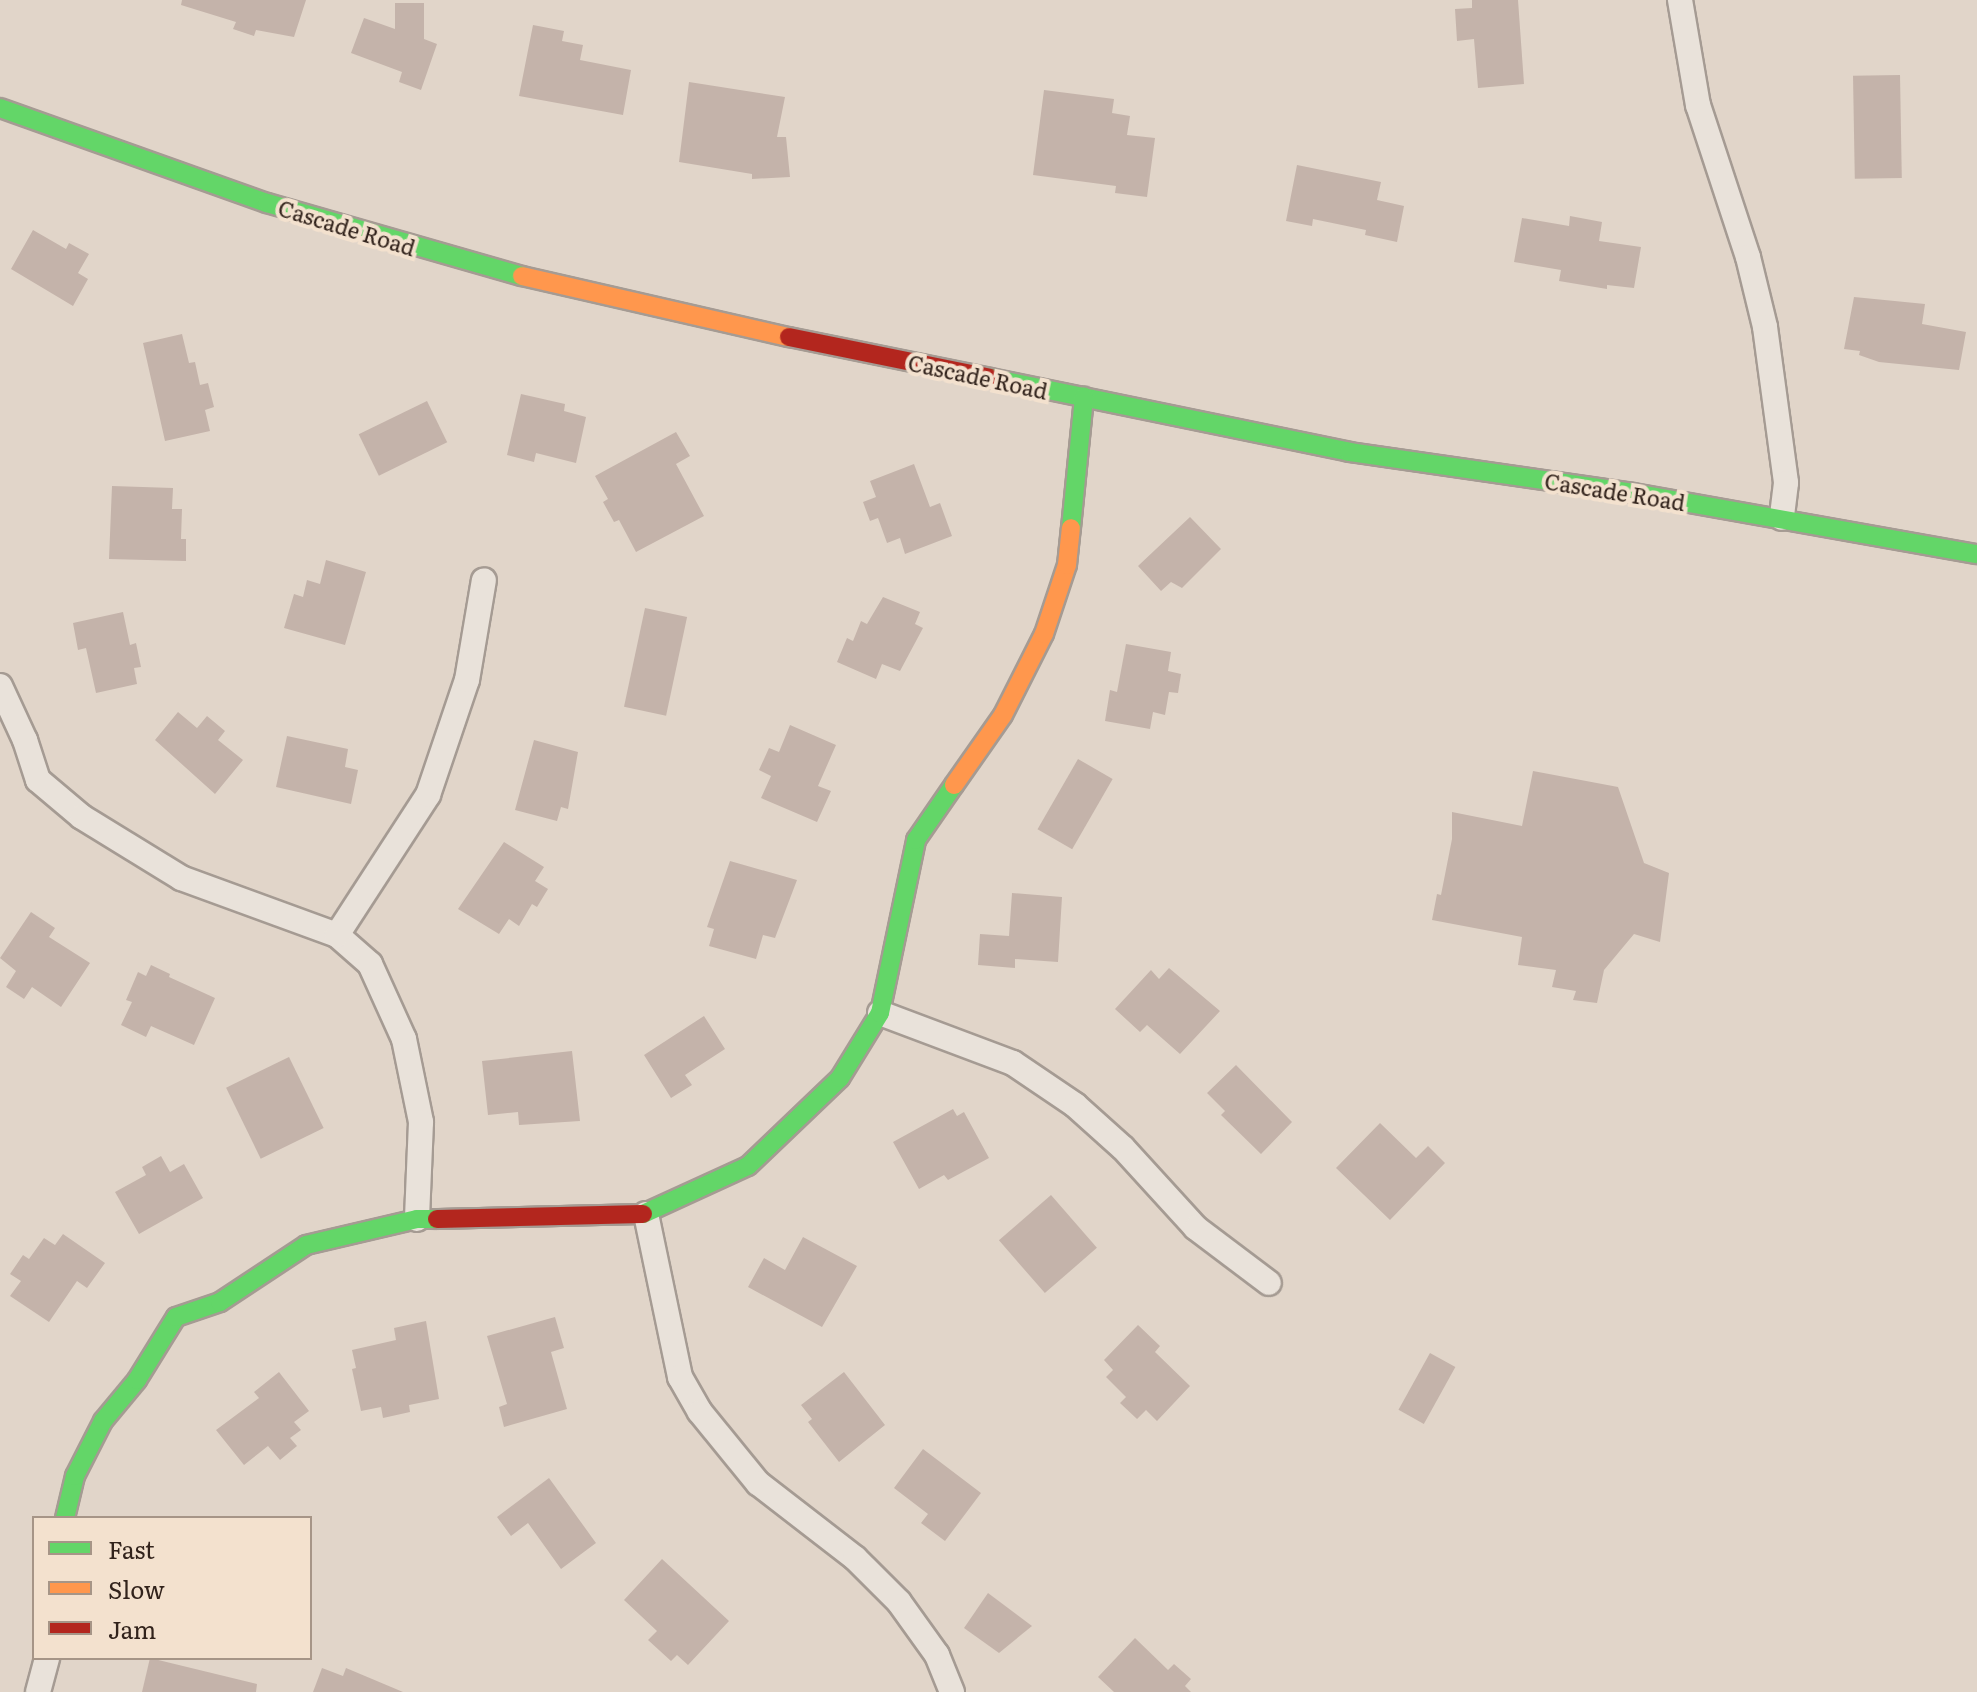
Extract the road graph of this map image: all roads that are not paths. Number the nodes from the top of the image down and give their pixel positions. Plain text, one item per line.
1 (1680, 0) edge
2 (0, 108) edge
3 (1084, 397) junction
4 (1782, 518) junction
5 (1977, 554) edge
6 (484, 580) dead end
7 (0, 686) edge
8 (337, 935) junction
9 (880, 1013) junction
10 (646, 1214) junction
11 (417, 1219) junction
12 (1269, 1283) dead end
13 (65, 1516) edge
14 (46, 1660) edge
15 (38, 1692) edge
16 (952, 1692) edge

1 - 4 street
2 - 3 main road, Cascade Road
3 - 4 main road, Cascade Road
3 - 9 main road
4 - 5 main road, Cascade Road
6 - 8 street
7 - 8 street
8 - 11 street
9 - 10 main road
9 - 12 street
10 - 11 main road
10 - 16 street
11 - 13 main road
14 - 15 street

